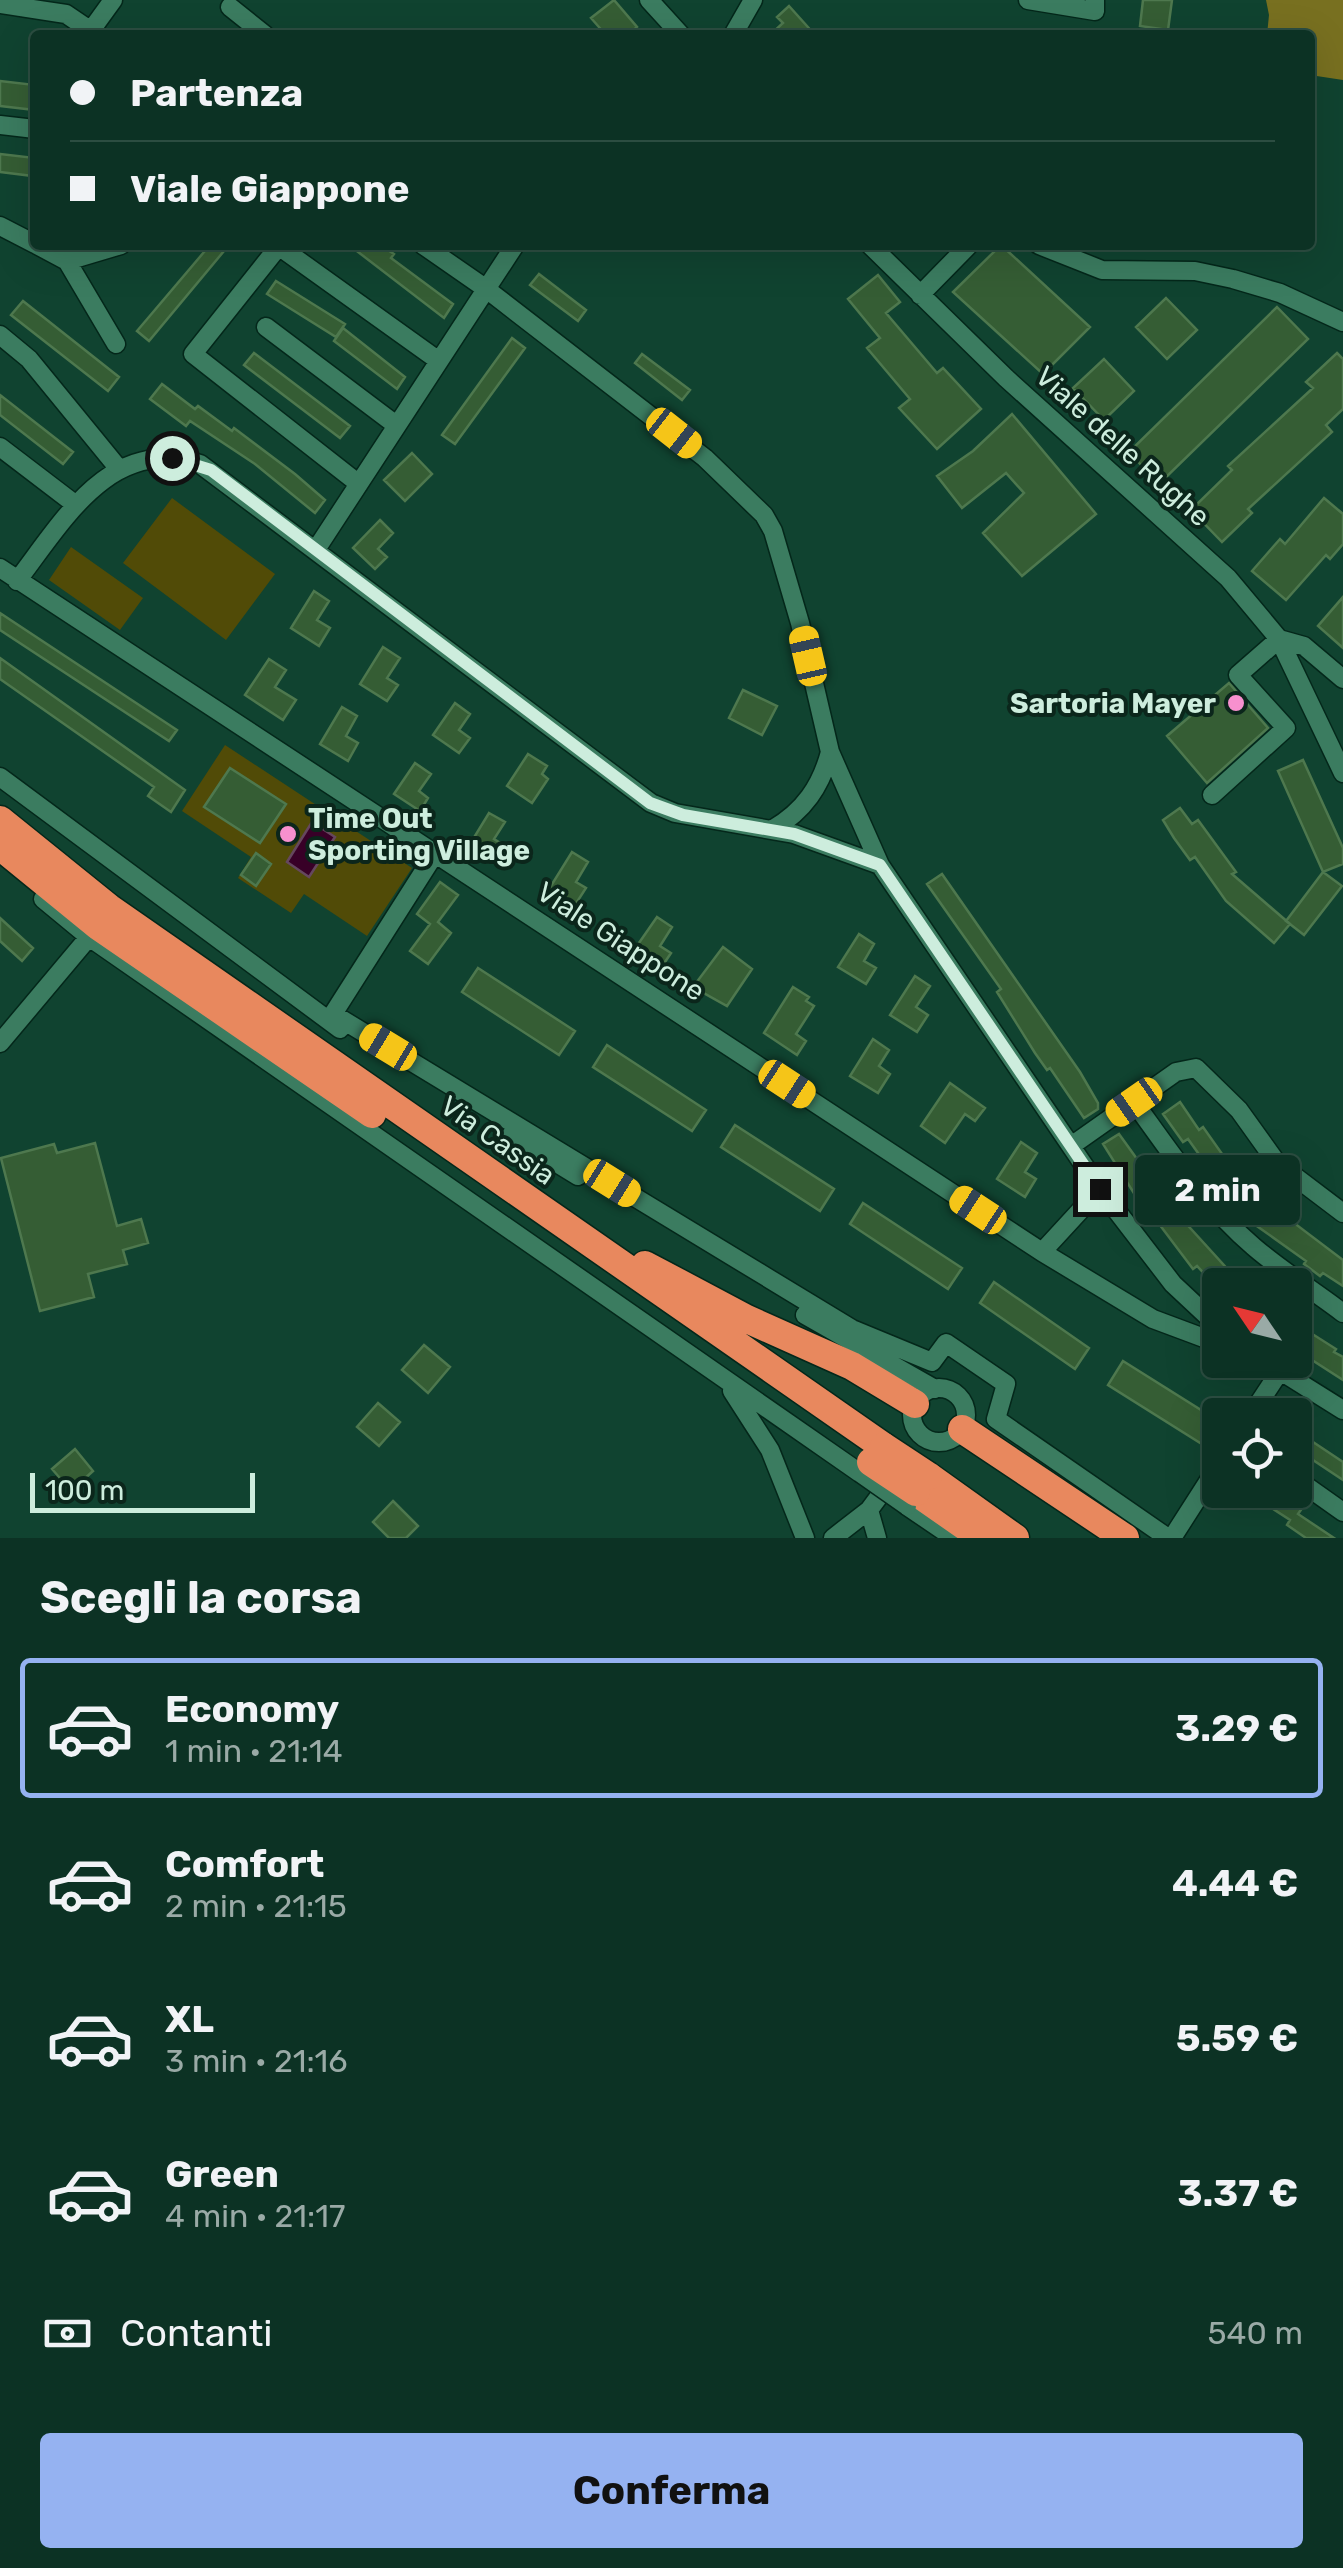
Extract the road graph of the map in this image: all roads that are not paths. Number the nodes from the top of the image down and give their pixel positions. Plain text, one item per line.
1 (113, 0) edge
2 (649, 0) edge
3 (754, 0) edge
4 (1028, 0) edge
5 (0, 4) edge
6 (230, 6) dead end
7 (1095, 6) edge
8 (91, 30) edge
9 (95, 30) edge
10 (259, 30) edge
11 (677, 30) edge
12 (737, 30) edge
13 (0, 125) edge
14 (30, 128) edge
15 (0, 226) edge
16 (30, 242) edge
17 (46, 250) edge
18 (104, 250) edge
19 (275, 250) edge
20 (284, 250) edge
21 (431, 250) edge
22 (512, 250) edge
23 (875, 250) edge
24 (965, 250) edge
25 (1052, 250) edge
26 (67, 261) junction
27 (486, 288) junction
28 (920, 295) junction
29 (1343, 322) edge
30 (266, 327) dead end
31 (0, 336) edge
32 (116, 344) dead end
33 (438, 360) junction
34 (396, 426) junction
35 (0, 447) edge
36 (119, 468) junction
37 (359, 484) junction
38 (76, 504) junction
39 (317, 548) junction
40 (0, 568) edge
41 (17, 581) junction
42 (1278, 639) junction
43 (1343, 679) edge
44 (830, 752) junction
45 (1343, 774) edge
46 (0, 777) edge
47 (1212, 795) dead end
48 (0, 820) edge
49 (772, 829) junction
50 (0, 846) edge
51 (436, 852) junction
52 (0, 864) edge
53 (880, 865) junction
54 (89, 937) junction
55 (0, 1043) edge
56 (1134, 1102) junction
57 (1071, 1146) junction
58 (1100, 1189) junction
59 (1343, 1213) edge
60 (580, 1237) junction
61 (1042, 1252) junction
62 (1202, 1312) edge
63 (1343, 1313) edge
64 (1202, 1337) edge
65 (1291, 1378) edge
66 (727, 1382) junction
67 (925, 1396) junction
68 (1343, 1410) edge
69 (964, 1424) junction
70 (923, 1436) junction
71 (872, 1460) junction
72 (1202, 1490) edge
73 (1312, 1490) edge
74 (917, 1492) junction
75 (869, 1510) junction
76 (1343, 1512) edge
77 (804, 1538) edge
78 (833, 1538) edge
79 (877, 1538) edge
80 (954, 1538) edge
81 (982, 1538) edge
82 (1015, 1538) edge
83 (1125, 1538) edge
84 (1140, 1538) edge
85 (1170, 1538) edge

1 - 9 street
2 - 11 street
3 - 12 street
4 - 7 street
5 - 8 street
6 - 10 street
13 - 14 street
15 - 16 street
17 - 26 street
18 - 26 street
19 - 37 street
20 - 33 street
21 - 27 street
22 - 27 street
23 - 28 street, Viale delle Rughe
24 - 28 street
25 - 29 street
26 - 32 street
27 - 33 street
27 - 44 street
28 - 42 street, Viale delle Rughe
30 - 34 street
31 - 36 street
33 - 34 street
34 - 37 street
35 - 38 street
36 - 38 street
36 - 39 street
37 - 39 street
38 - 41 street
39 - 49 street
40 - 41 street, Viale Giappone
41 - 51 street, Viale Giappone
42 - 43 street, Viale delle Rughe
42 - 45 street
42 - 47 street
44 - 49 street
44 - 53 street
46 - 67 street
48 - 60 highway, Via Cassia
49 - 53 street
50 - 71 highway, Via Cassia
51 - 61 street, Viale Giappone
51 - 85 street
52 - 54 street
53 - 57 street
54 - 55 street
54 - 66 street
56 - 57 street
56 - 59 street
56 - 63 street
57 - 58 street
58 - 61 street
58 - 62 street
60 - 67 highway
60 - 71 highway, Via Cassia
61 - 64 street, Viale Giappone
65 - 68 street
66 - 71 street
66 - 77 street
67 - 69 street
67 - 70 street
69 - 70 street
69 - 83 highway
69 - 84 street
70 - 75 street
71 - 74 highway, Via Cassia, bridge
72 - 85 street
73 - 76 street
74 - 80 street
74 - 81 highway, Via Cassia
74 - 82 highway, Via Cassia
75 - 78 street
75 - 79 street

